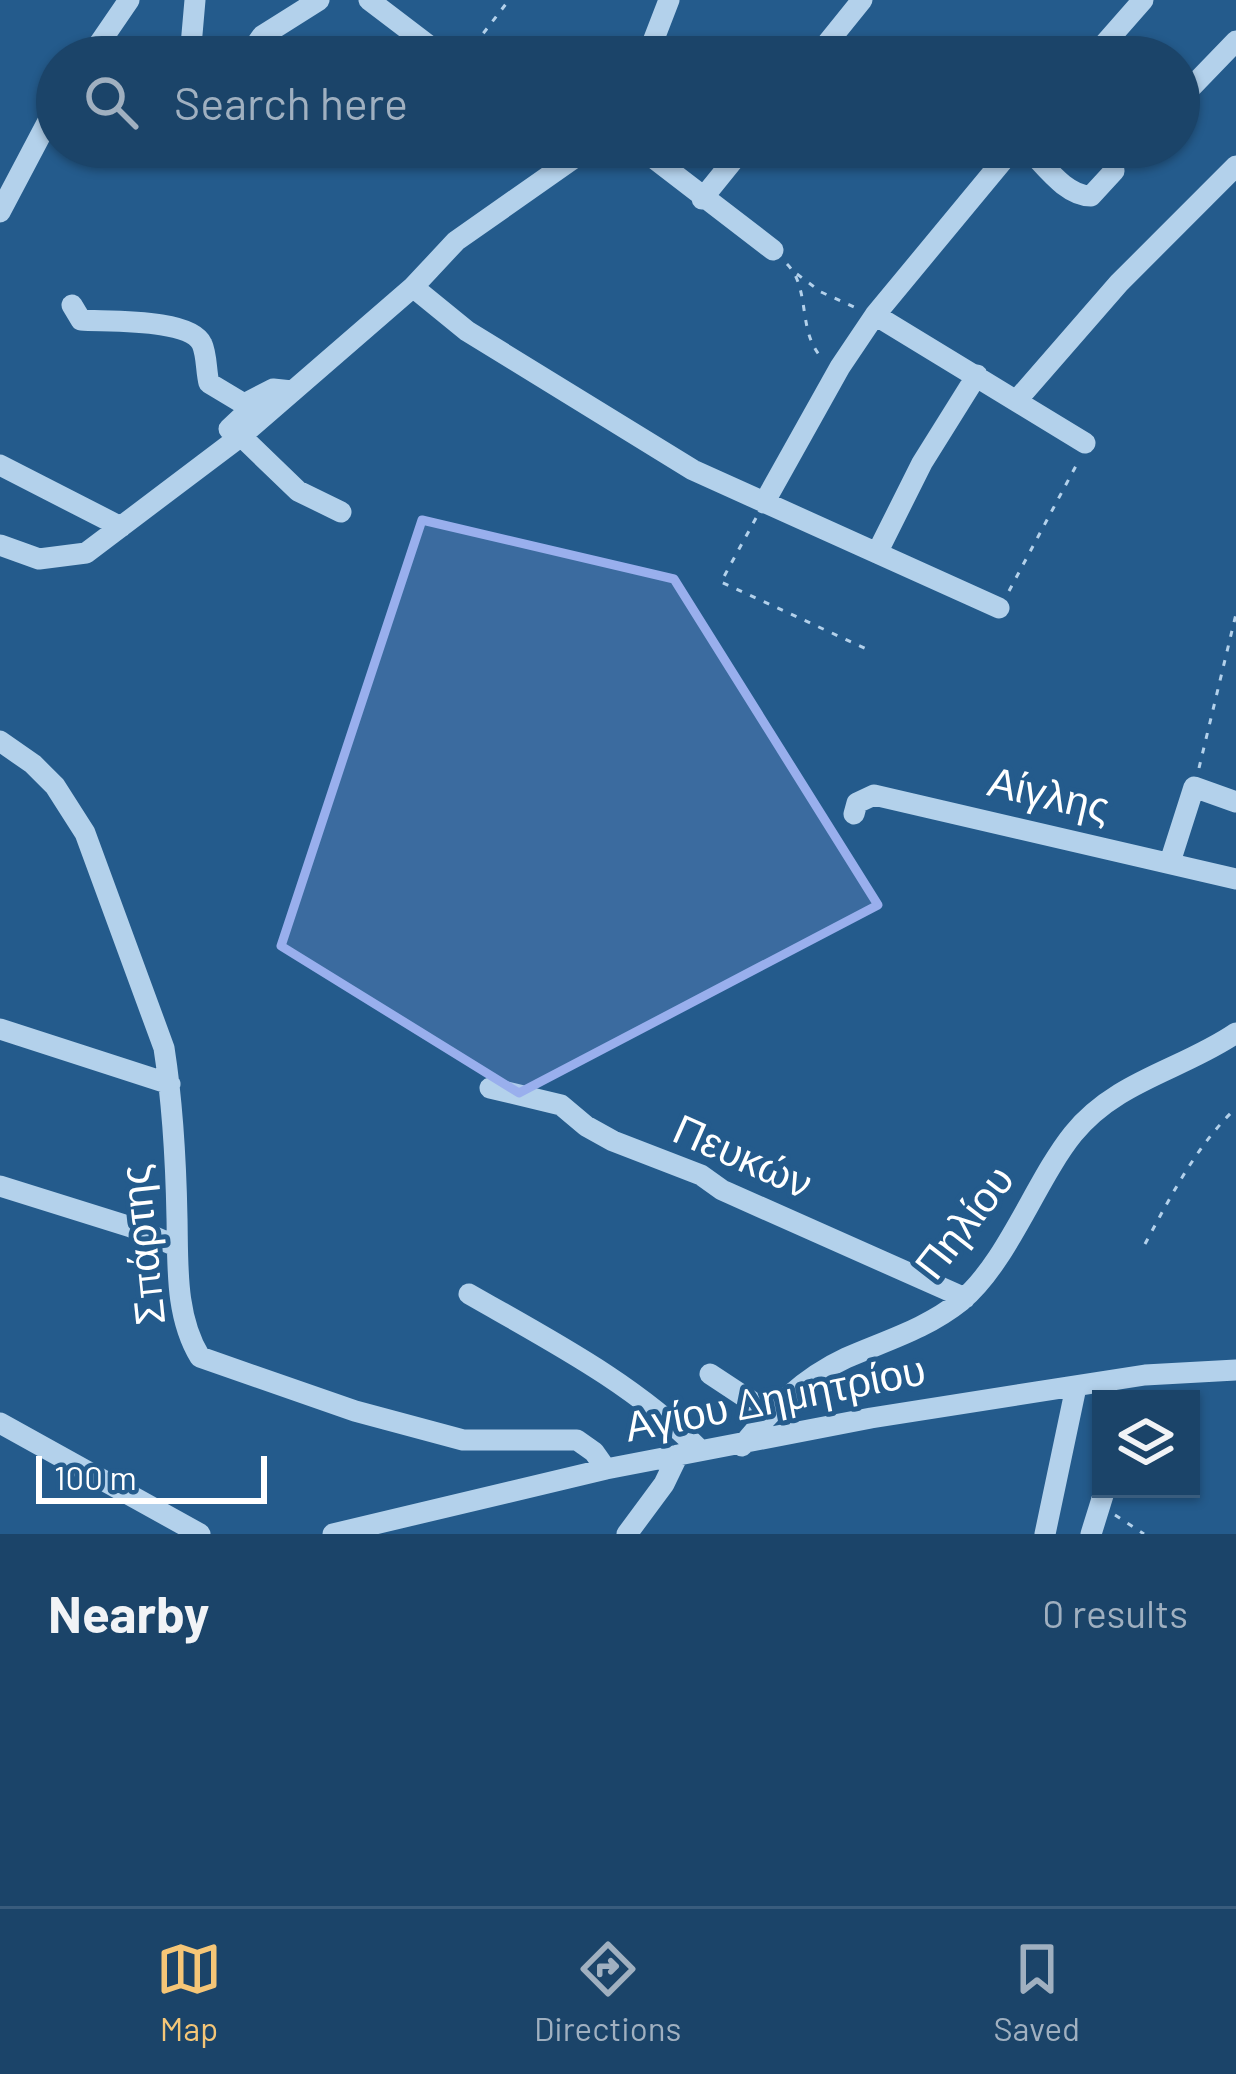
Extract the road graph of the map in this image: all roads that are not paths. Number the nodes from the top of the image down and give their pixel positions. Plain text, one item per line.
1 (129, 0) edge
2 (195, 0) edge
3 (319, 0) edge
4 (369, 0) edge
5 (669, 0) edge
6 (862, 0) edge
7 (1143, 0) edge
8 (104, 36) edge
9 (192, 36) edge
10 (262, 36) edge
11 (416, 36) edge
12 (654, 36) edge
13 (833, 36) edge
14 (1112, 36) edge
15 (1236, 41) edge
16 (1200, 78) edge
17 (36, 144) edge
18 (1236, 166) edge
19 (558, 168) edge
20 (664, 168) edge
21 (727, 168) edge
22 (996, 168) edge
23 (1050, 168) edge
24 (1113, 168) edge
25 (702, 199) junction
26 (0, 212) edge
27 (773, 250) road end
28 (412, 287) junction
29 (72, 305) dead end
30 (874, 315) junction
31 (977, 375) junction
32 (292, 391) junction
33 (1017, 400) junction
34 (244, 404) junction
35 (242, 436) junction
36 (1085, 442) road end
37 (0, 465) edge
38 (201, 466) junction
39 (764, 503) junction
40 (341, 512) dead end
41 (122, 526) junction
42 (0, 545) edge
43 (877, 553) junction
44 (999, 608) road end
45 (0, 741) edge
46 (1236, 802) edge
47 (854, 814) dead end
48 (1170, 862) junction
49 (1236, 879) edge
50 (0, 1029) edge
51 (1236, 1033) edge
52 (170, 1084) junction
53 (490, 1088) dead end
54 (0, 1186) edge
55 (176, 1246) junction
56 (469, 1294) dead end
57 (965, 1298) junction
58 (1236, 1370) edge
59 (710, 1374) dead end
60 (1145, 1376) junction
61 (1076, 1387) junction
62 (1141, 1390) edge
63 (769, 1413) junction
64 (0, 1423) edge
65 (742, 1446) junction
66 (689, 1452) junction
67 (606, 1469) junction
68 (1103, 1498) edge
69 (200, 1534) edge
70 (333, 1534) edge
71 (627, 1534) edge
72 (1045, 1534) edge
73 (1091, 1534) edge

1 - 8 street
2 - 9 street
3 - 10 street
4 - 11 street
5 - 12 street
6 - 13 street
7 - 14 street
15 - 16 street
17 - 26 street
18 - 33 street
19 - 28 street
20 - 25 street
21 - 25 street
22 - 30 street
23 - 24 street
25 - 27 street
28 - 32 street
28 - 39 street
29 - 34 street
30 - 31 street
30 - 39 street
31 - 33 street
31 - 43 street
32 - 34 street
32 - 35 street
33 - 36 street
34 - 38 street
35 - 38 street
35 - 40 street
37 - 41 street
38 - 41 street
39 - 43 street
41 - 42 street
43 - 44 street
45 - 52 street, Σπάρτης
46 - 48 street
47 - 48 street, Αίγλης
48 - 49 street, Αίγλης
50 - 52 street
51 - 57 street, Πηλίου
52 - 55 street, Σπάρτης
53 - 57 street, Πευκών
54 - 55 street
55 - 67 street, Σπάρτης
56 - 66 street
57 - 63 street, Πηλίου
58 - 60 street, Αγίου Δημητρίου
59 - 63 street
60 - 61 street, Αγίου Δημητρίου
60 - 62 street
61 - 65 street, Αγίου Δημητρίου
61 - 72 street
63 - 65 street, Πηλίου
64 - 69 street
65 - 66 street, Αγίου Δημητρίου
66 - 67 street, Αγίου Δημητρίου
66 - 71 street
67 - 70 street, Αγίου Δημητρίου
68 - 73 street

